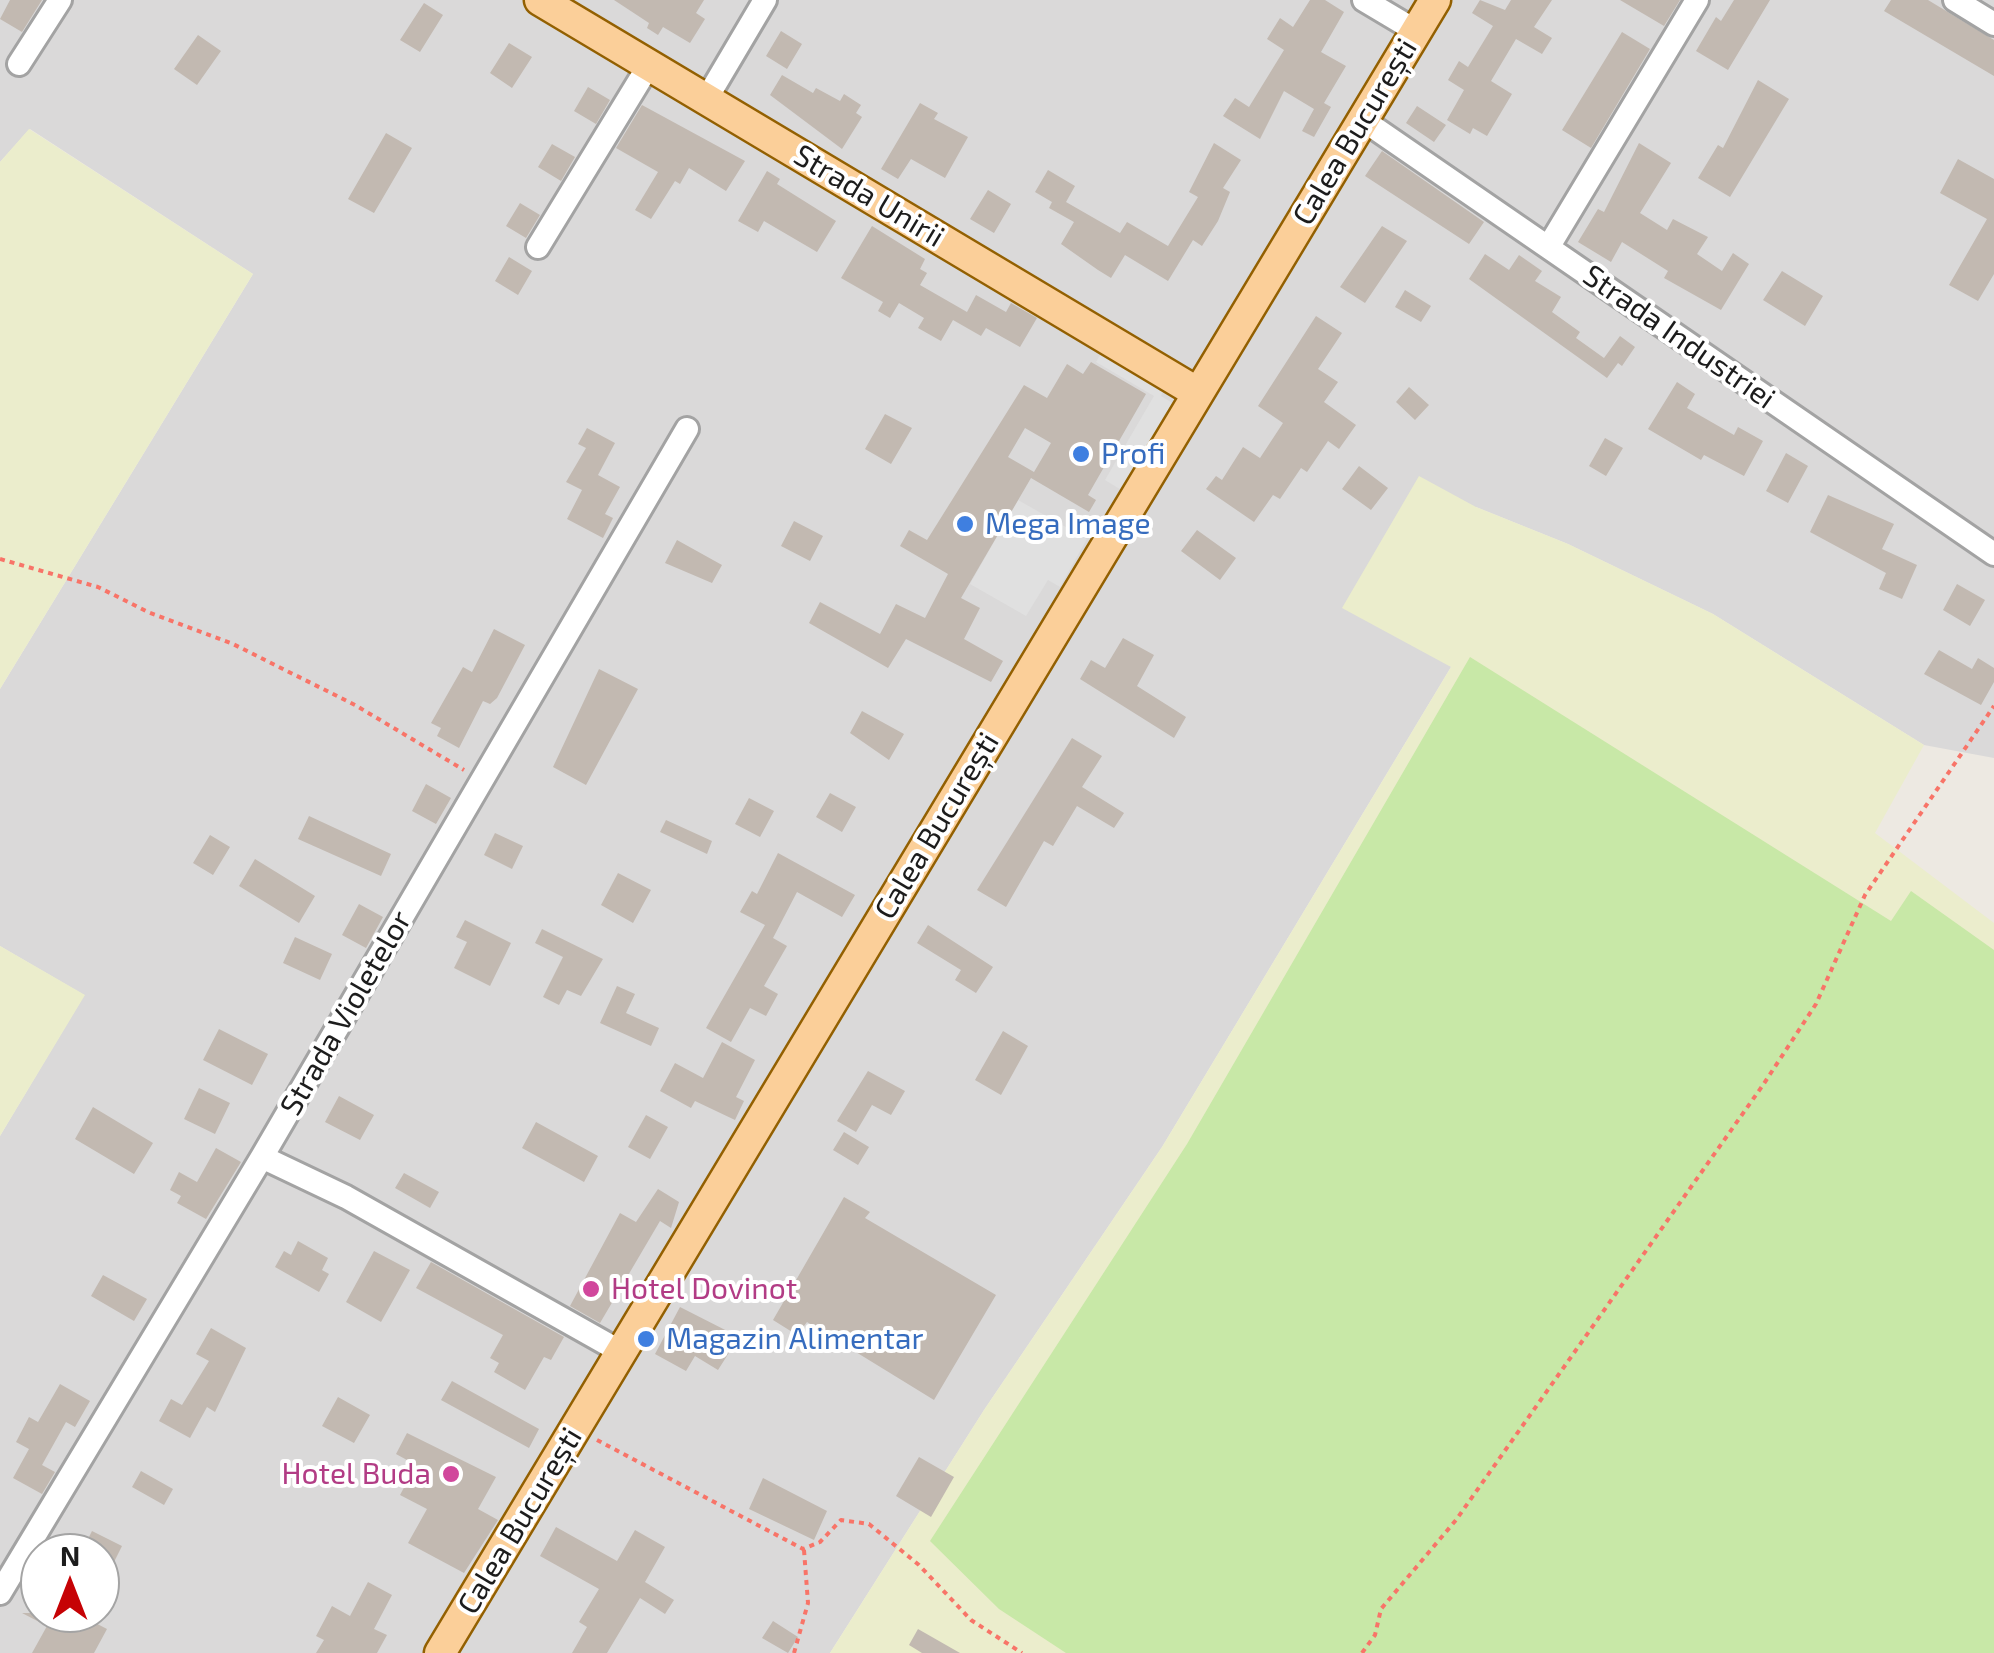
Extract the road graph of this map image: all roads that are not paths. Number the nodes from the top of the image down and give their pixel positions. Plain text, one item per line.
1 (60, 0) edge
2 (540, 0) edge
3 (765, 0) edge
4 (1364, 0) edge
5 (1435, 0) edge
6 (1697, 0) edge
7 (1955, 0) edge
8 (1994, 24) edge
9 (1416, 32) junction
10 (19, 64) dead end
11 (649, 65) junction
12 (707, 98) junction
13 (1363, 120) junction
14 (1548, 246) junction
15 (538, 247) dead end
16 (1198, 393) junction
17 (688, 429) dead end
18 (1994, 554) edge
19 (262, 1157) junction
20 (623, 1353) junction
21 (0, 1594) edge
22 (440, 1653) edge

1 - 10 street
2 - 11 main road, Strada Unirii
3 - 12 street
4 - 9 street
5 - 9 main road, Calea București
6 - 14 street
7 - 8 street
9 - 13 main road, Calea București
11 - 12 main road, Strada Unirii
11 - 15 street
12 - 16 main road, Strada Unirii
13 - 14 street, Strada Industriei
13 - 16 main road, Calea București
14 - 18 street, Strada Industriei
16 - 20 main road, Calea București
17 - 19 street, Strada Violetelor
19 - 20 street
19 - 21 street, Strada Violetelor
20 - 22 main road, Calea București

